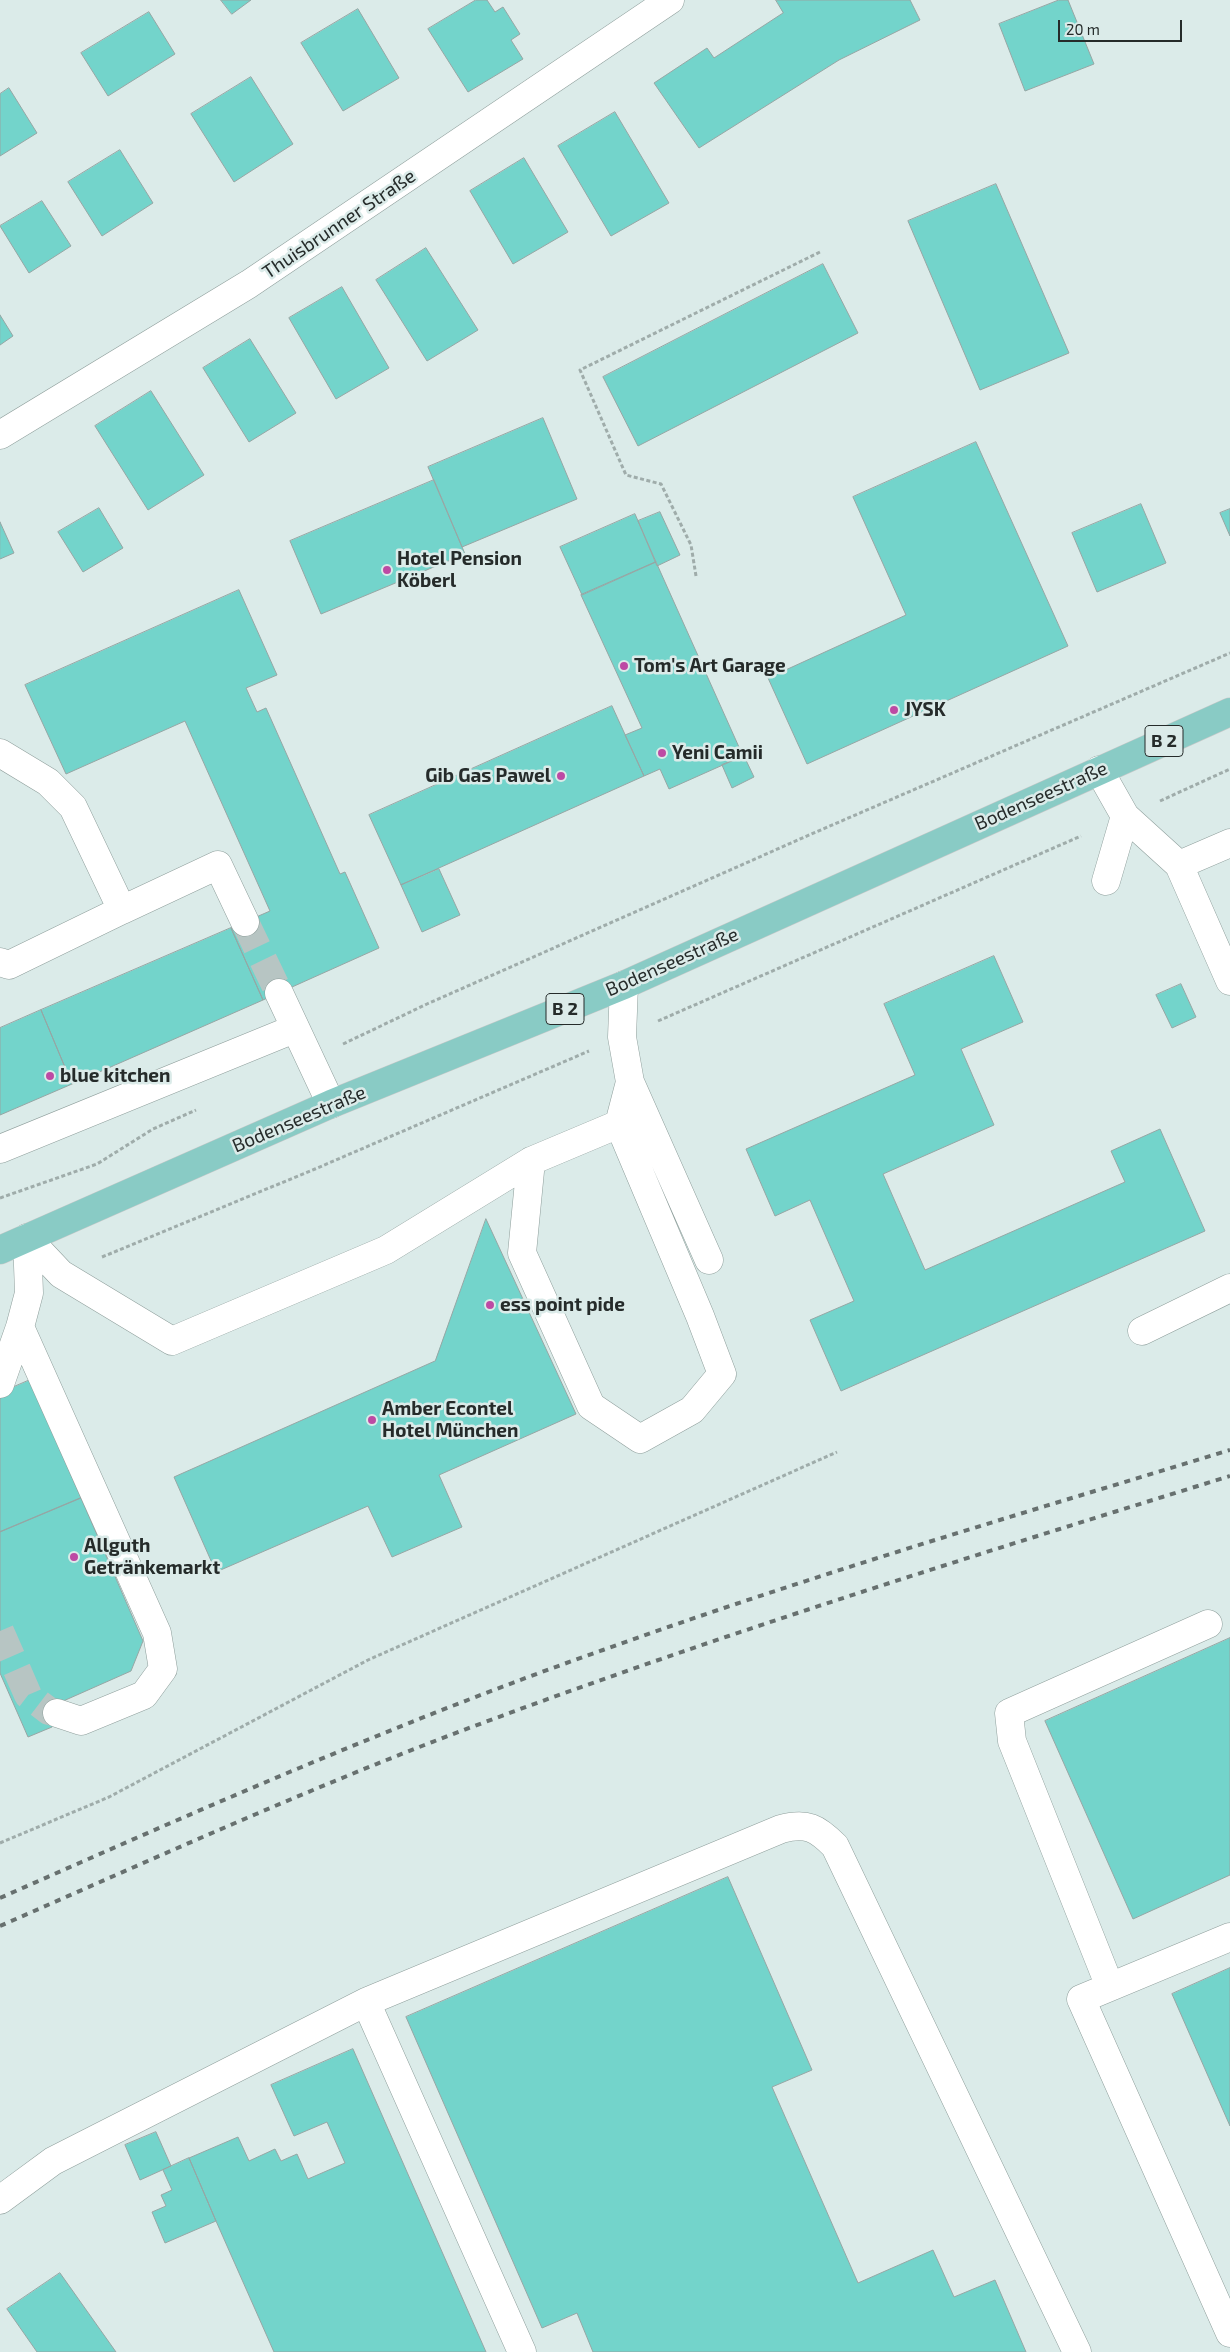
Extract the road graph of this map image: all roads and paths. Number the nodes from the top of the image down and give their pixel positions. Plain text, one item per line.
1 (670, 0) edge
2 (822, 251) dead end
3 (0, 435) edge
4 (696, 576) dead end
5 (1230, 653) edge
6 (1230, 712) edge
7 (0, 753) edge
8 (1099, 770) junction
9 (1125, 816) junction
10 (1230, 843) edge
11 (1179, 865) junction
12 (1106, 881) dead end
13 (122, 910) junction
14 (245, 922) tunnel mouth
15 (0, 962) edge
16 (1230, 981) edge
17 (624, 984) junction
18 (279, 993) tunnel mouth
19 (294, 1029) junction
20 (310, 1060) junction
21 (630, 1082) junction
22 (331, 1104) junction
23 (197, 1110) dead end
24 (619, 1124) junction
25 (0, 1149) edge
26 (531, 1161) junction
27 (0, 1198) edge
28 (27, 1238) junction
29 (0, 1250) edge
30 (709, 1260) dead end
31 (1230, 1288) edge
32 (20, 1327) junction
33 (1142, 1331) dead end
34 (0, 1384) edge
35 (837, 1452) dead end
36 (1208, 1624) dead end
37 (57, 1713) tunnel mouth
38 (0, 1843) edge
39 (1230, 1937) edge
40 (1110, 1986) junction
41 (366, 2002) junction
42 (0, 2200) edge
43 (1230, 2333) edge
44 (522, 2352) edge
45 (1077, 2352) edge

1 - 3 street, Thuisbrunner Straße
2 - 4 path
5 - 20 path
6 - 8 main road, Bodenseestraße / B 2
7 - 13 street
8 - 9 street
8 - 17 main road, Bodenseestraße / B 2
9 - 11 street
9 - 12 street
10 - 11 street
11 - 16 street
13 - 14 street
13 - 15 street
17 - 21 street
17 - 22 main road, Bodenseestraße / B 2
18 - 19 street
19 - 20 street
19 - 25 street
20 - 22 street
21 - 24 street
21 - 30 street
22 - 28 main road, Bodenseestraße / B 2
23 - 27 path
24 - 26 street
24 - 26 street
26 - 28 street
28 - 29 main road, Bodenseestraße / B 2
28 - 32 street
31 - 33 street
32 - 34 street
32 - 37 street
35 - 38 path
36 - 40 street
39 - 40 street
40 - 43 street
41 - 42 street
41 - 44 street
41 - 45 street

